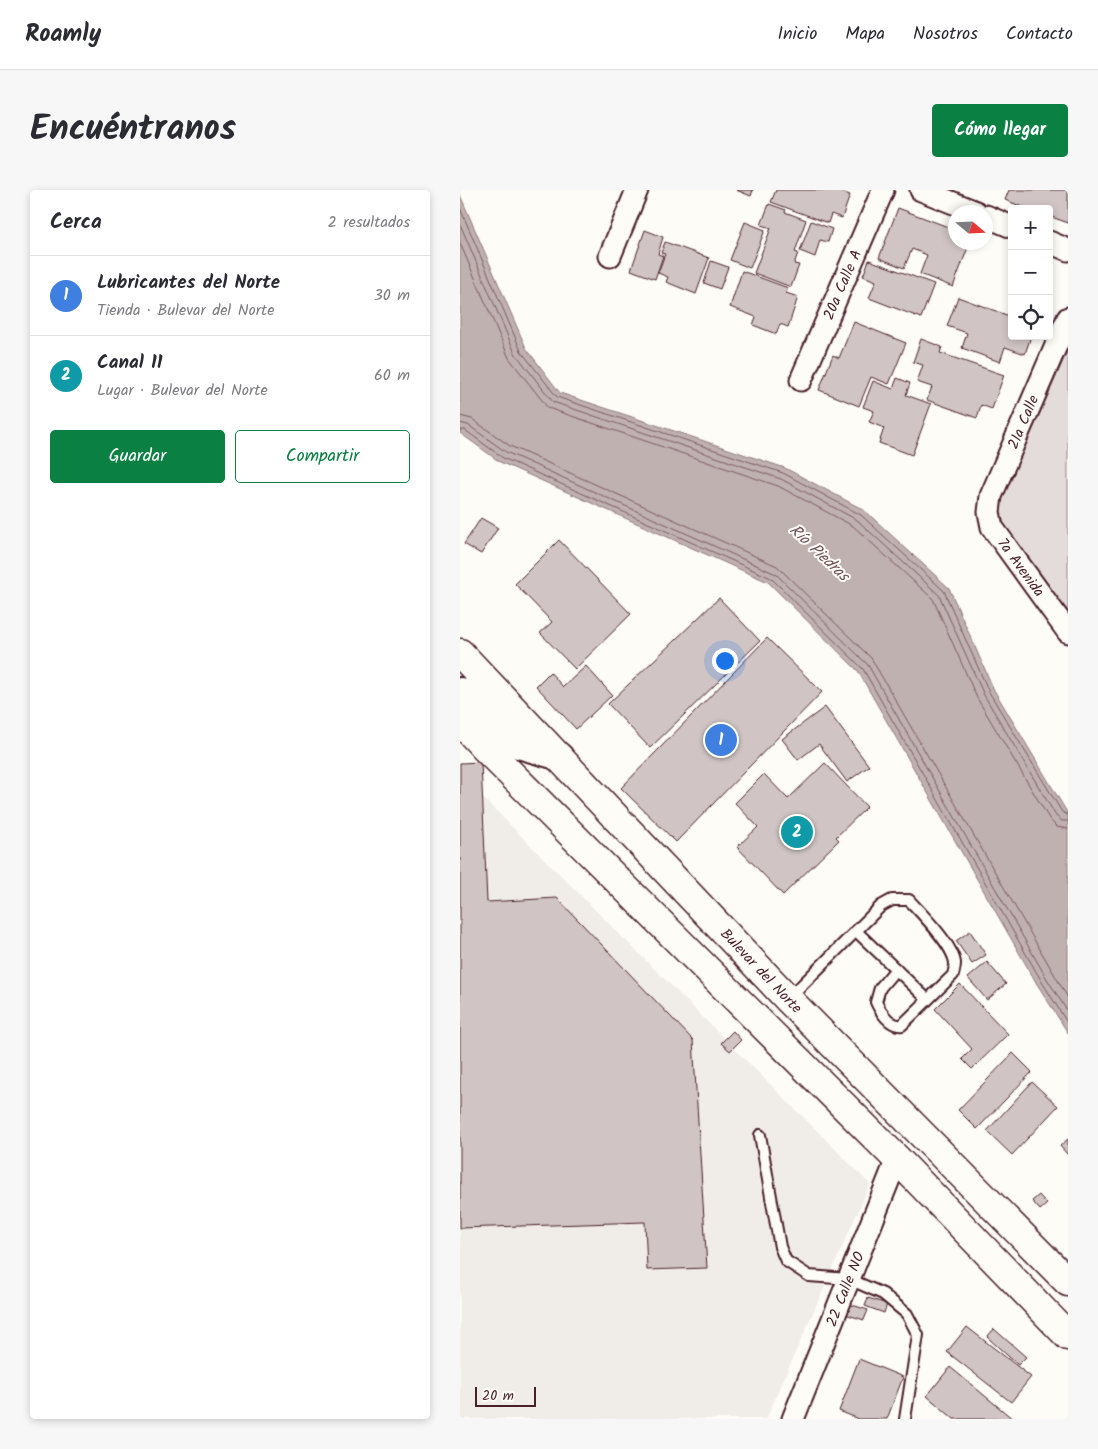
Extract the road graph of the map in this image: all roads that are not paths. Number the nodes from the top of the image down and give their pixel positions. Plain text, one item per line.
1 (637, 190) edge
2 (883, 190) edge
3 (921, 190) edge
4 (958, 205) edge
5 (993, 219) edge
6 (1008, 225) edge
7 (1053, 244) edge
8 (1068, 250) edge
9 (610, 256) dead end
10 (1068, 318) edge
11 (801, 380) dead end
12 (992, 527) joint
13 (1068, 632) edge
14 (460, 653) edge
15 (460, 691) edge
16 (460, 721) edge
17 (460, 735) edge
18 (484, 747) junction
19 (560, 757) junction
20 (856, 931) junction
21 (896, 969) junction
22 (788, 999) junction
23 (927, 999) junction
24 (760, 1135) dead end
25 (897, 1159) junction
26 (849, 1279) junction
27 (1068, 1282) edge
28 (1068, 1336) edge
29 (793, 1419) edge
30 (906, 1419) edge

1 - 9 street
2 - 11 street, 20a Calle A
3 - 4 street
5 - 6 street
7 - 8 street
10 - 12 street, 21a Calle
12 - 13 street, 7a Avenida
14 - 19 highway, Bulevar del Norte
15 - 19 street
16 - 18 highway
17 - 18 street
18 - 25 highway
19 - 22 highway, Bulevar del Norte
20 - 21 lane
20 - 22 lane
20 - 23 lane
21 - 23 lane
21 - 23 lane
22 - 27 highway, Bulevar del Norte
24 - 26 lane
25 - 26 street, 22 Calle NO
25 - 28 highway
26 - 29 street, 22 Calle NO
26 - 30 lane

